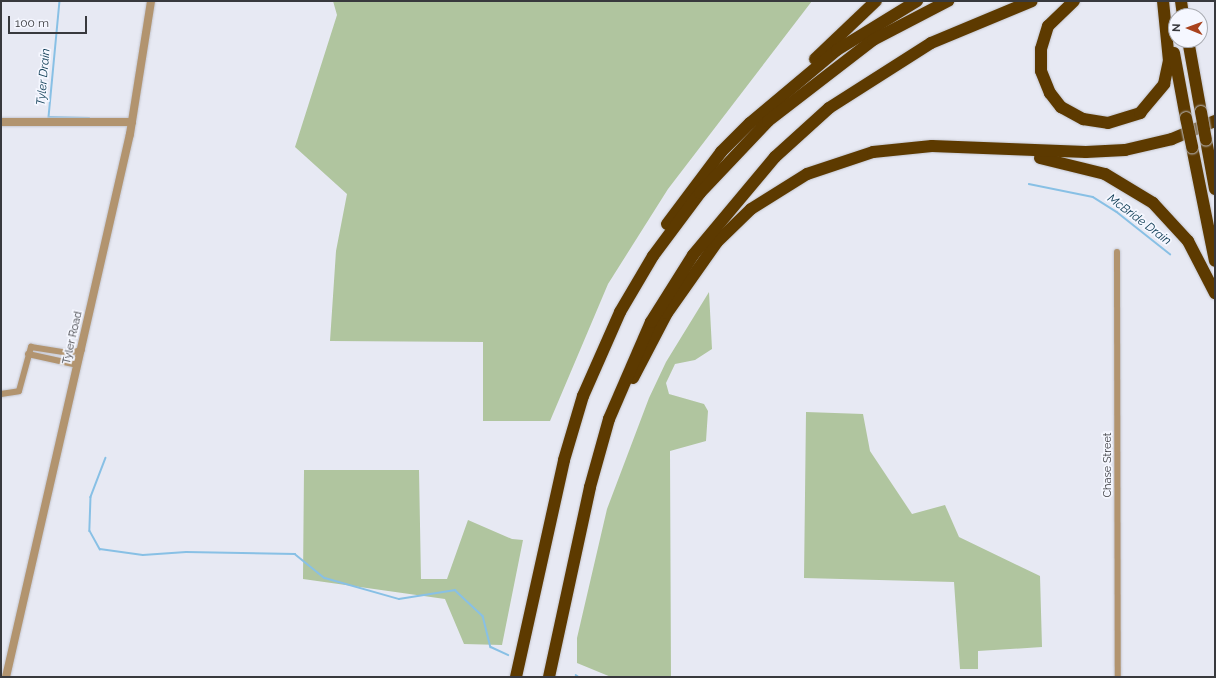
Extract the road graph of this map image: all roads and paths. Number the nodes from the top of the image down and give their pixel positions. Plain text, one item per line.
1 (151, 1) edge
2 (876, 1) edge
3 (917, 1) edge
4 (948, 1) edge
5 (1032, 1) edge
6 (1074, 1) edge
7 (1163, 1) edge
8 (1189, 48) edge
9 (1215, 121) edge
10 (1, 122) edge
11 (132, 122) junction
12 (750, 123) junction
13 (914, 148) junction
14 (1215, 189) edge
15 (1117, 252) dead end
16 (1215, 261) edge
17 (1215, 293) edge
18 (620, 312) junction
19 (82, 350) junction
20 (29, 352) junction
21 (78, 365) junction
22 (1, 394) edge
23 (598, 455) junction
24 (6, 677) edge
25 (516, 677) edge
26 (549, 677) edge
27 (1118, 677) edge

1 - 11 street, Tyler Road
2 - 12 highway
3 - 12 highway
4 - 18 highway
5 - 23 highway
6 - 7 highway
7 - 16 highway, bridge
8 - 14 highway, bridge
9 - 13 highway
10 - 11 street
11 - 19 street, Tyler Road
12 - 18 highway
13 - 17 highway
13 - 23 highway
15 - 27 street, Chase Street
18 - 25 highway
19 - 20 street
19 - 21 street, Tyler Road
20 - 21 street
20 - 22 street
21 - 24 street, Tyler Road
23 - 26 highway

